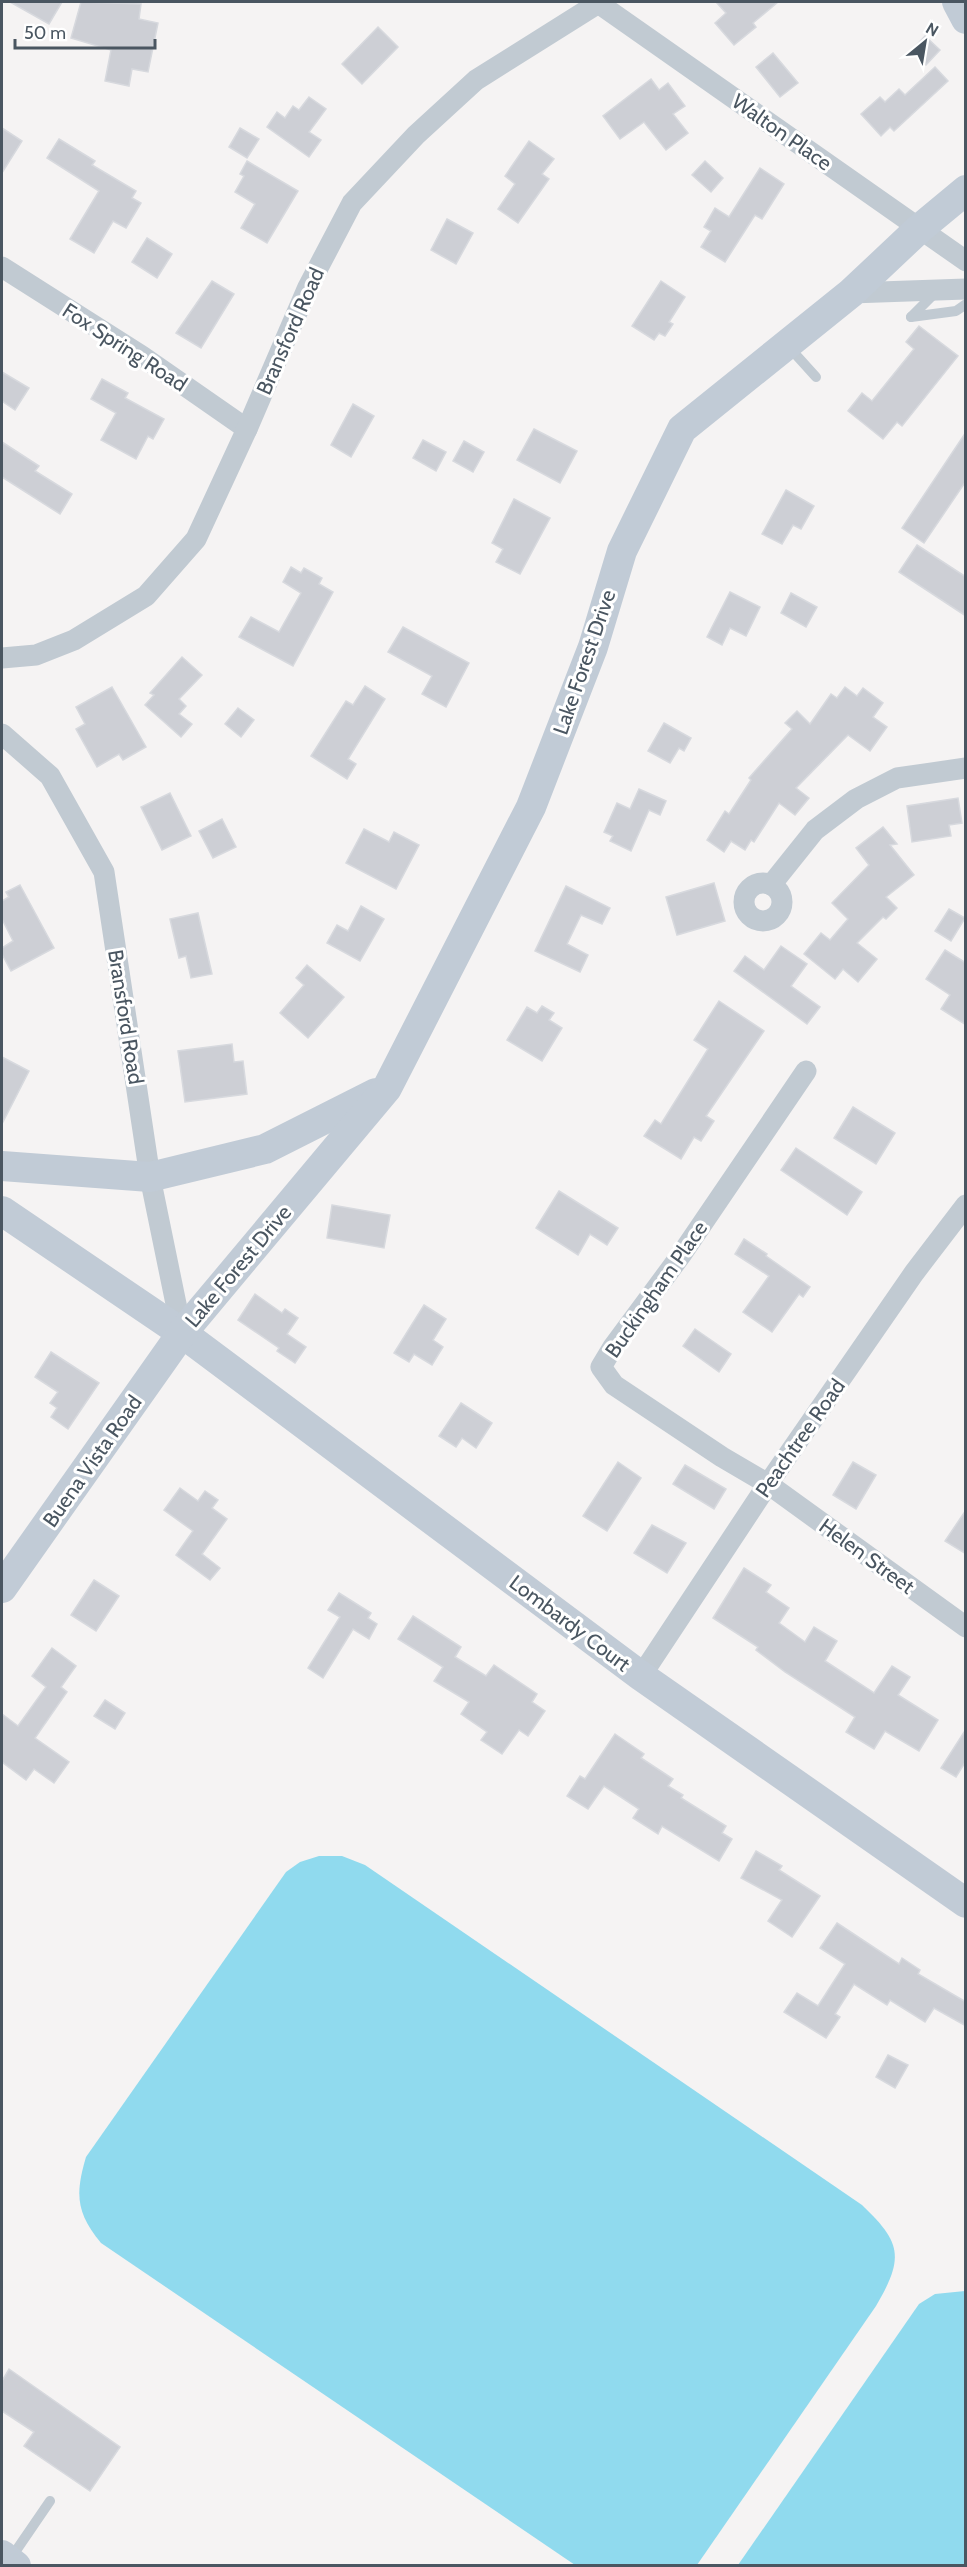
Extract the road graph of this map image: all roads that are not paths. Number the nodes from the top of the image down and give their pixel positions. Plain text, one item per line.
1 (599, 2) edge
2 (957, 2) edge
3 (966, 19) edge
4 (966, 190) edge
5 (919, 230) junction
6 (966, 261) edge
7 (2, 267) edge
8 (966, 289) edge
9 (938, 290) junction
10 (851, 293) junction
11 (966, 304) edge
12 (787, 345) junction
13 (816, 377) dead end
14 (248, 429) junction
15 (2, 658) edge
16 (2, 734) edge
17 (966, 768) edge
18 (771, 885) dead end
19 (806, 1071) dead end
20 (387, 1088) junction
21 (2, 1166) edge
22 (150, 1177) junction
23 (966, 1205) edge
24 (2, 1211) edge
25 (182, 1333) junction
26 (768, 1484) junction
27 (2, 1588) edge
28 (966, 1627) edge
29 (641, 1676) junction
30 (966, 1903) edge
31 (50, 2501) dead end
32 (9, 2560) edge

1 - 5 street, Walton Place
1 - 14 street, Bransford Road
2 - 3 street
4 - 5 street, Lake Forest Drive
5 - 6 street, Walton Place
5 - 10 street, Lake Forest Drive
7 - 14 street, Fox Spring Road
8 - 9 street
9 - 10 street
9 - 11 lane
10 - 12 street, Lake Forest Drive
12 - 13 lane
12 - 20 street, Lake Forest Drive
14 - 15 street, Bransford Road
16 - 22 street, Bransford Road
17 - 18 street
19 - 26 street, Buckingham Place
20 - 22 street
20 - 25 street, Lake Forest Drive
21 - 22 street
22 - 25 street, Bransford Road
23 - 26 street, Peachtree Road
24 - 25 street, Lake Forest Drive
25 - 27 street, Buena Vista Road
25 - 29 street, Lombardy Court
26 - 28 street, Helen Street
26 - 29 street, Peachtree Road
29 - 30 street, Lombardy Court
31 - 32 lane

